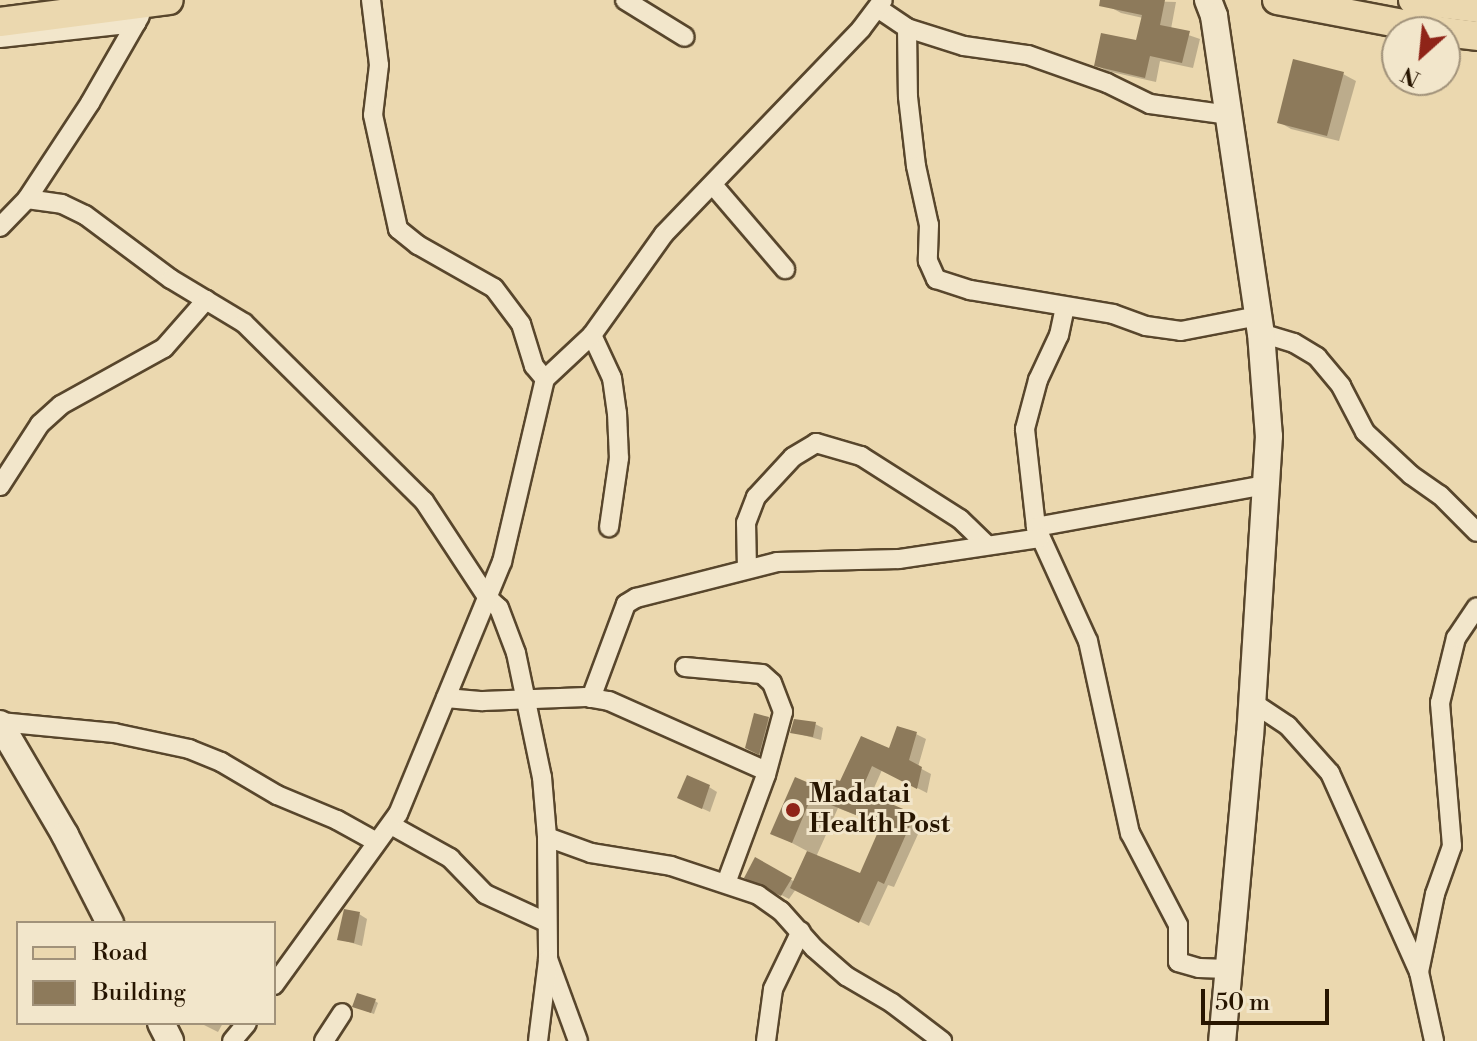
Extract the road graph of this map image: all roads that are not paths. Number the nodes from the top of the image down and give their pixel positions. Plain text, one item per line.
1 (371, 0) edge
2 (625, 0) edge
3 (1277, 0) edge
4 (1413, 0) edge
5 (881, 4) edge
6 (1214, 5) edge
7 (1477, 8) edge
8 (151, 9) edge
9 (1381, 20) edge
10 (0, 22) edge
11 (907, 28) junction
12 (685, 37) dead end
13 (0, 38) edge
14 (1229, 115) junction
15 (713, 185) junction
16 (27, 199) junction
17 (0, 227) edge
18 (785, 269) dead end
19 (206, 300) junction
20 (1065, 307) junction
21 (1259, 324) junction
22 (592, 335) junction
23 (545, 379) junction
24 (1265, 485) junction
25 (0, 486) edge
26 (1473, 520) edge
27 (609, 527) dead end
28 (1038, 532) junction
29 (987, 545) junction
30 (747, 569) junction
31 (487, 597) junction
32 (1477, 607) edge
33 (685, 667) dead end
34 (446, 698) junction
35 (591, 698) junction
36 (527, 699) junction
37 (1252, 702) junction
38 (0, 723) edge
39 (766, 771) junction
40 (391, 825) junction
41 (547, 837) junction
42 (375, 841) junction
43 (726, 883) junction
44 (109, 921) edge
45 (546, 922) junction
46 (801, 931) junction
47 (548, 959) junction
48 (1228, 969) junction
49 (1419, 972) junction
50 (276, 982) edge
51 (342, 1013) dead end
52 (245, 1025) edge
53 (232, 1041) edge
54 (324, 1041) edge
55 (538, 1041) edge
56 (578, 1041) edge
57 (766, 1041) edge
58 (942, 1041) edge
59 (1222, 1041) edge
60 (1434, 1041) edge

1 - 23 street
2 - 12 street
3 - 9 main road
4 - 7 main road
5 - 11 street
5 - 15 street
6 - 14 main road
8 - 10 main road
8 - 13 street
8 - 16 street
11 - 14 street
11 - 20 street
14 - 21 main road
15 - 18 street
15 - 22 street
16 - 17 street
16 - 19 street
19 - 25 street
19 - 31 street
20 - 21 street
20 - 28 street
21 - 24 main road
21 - 26 street
22 - 23 street
22 - 27 street
23 - 31 street
24 - 28 street
24 - 37 main road
28 - 29 street
28 - 48 street
29 - 30 street
29 - 30 street
30 - 35 street
31 - 34 street
31 - 36 street
32 - 49 street
33 - 39 street
34 - 36 street
34 - 40 street
35 - 36 street
35 - 39 street
36 - 41 street
37 - 48 main road
37 - 49 street
38 - 42 street
38 - 44 main road
39 - 43 street
40 - 42 street
40 - 45 street
41 - 43 street
41 - 45 street
42 - 50 street
43 - 46 street
45 - 47 street
46 - 57 street
46 - 58 street
47 - 55 street
47 - 56 street
48 - 59 main road
49 - 60 street
51 - 54 street
52 - 53 street

